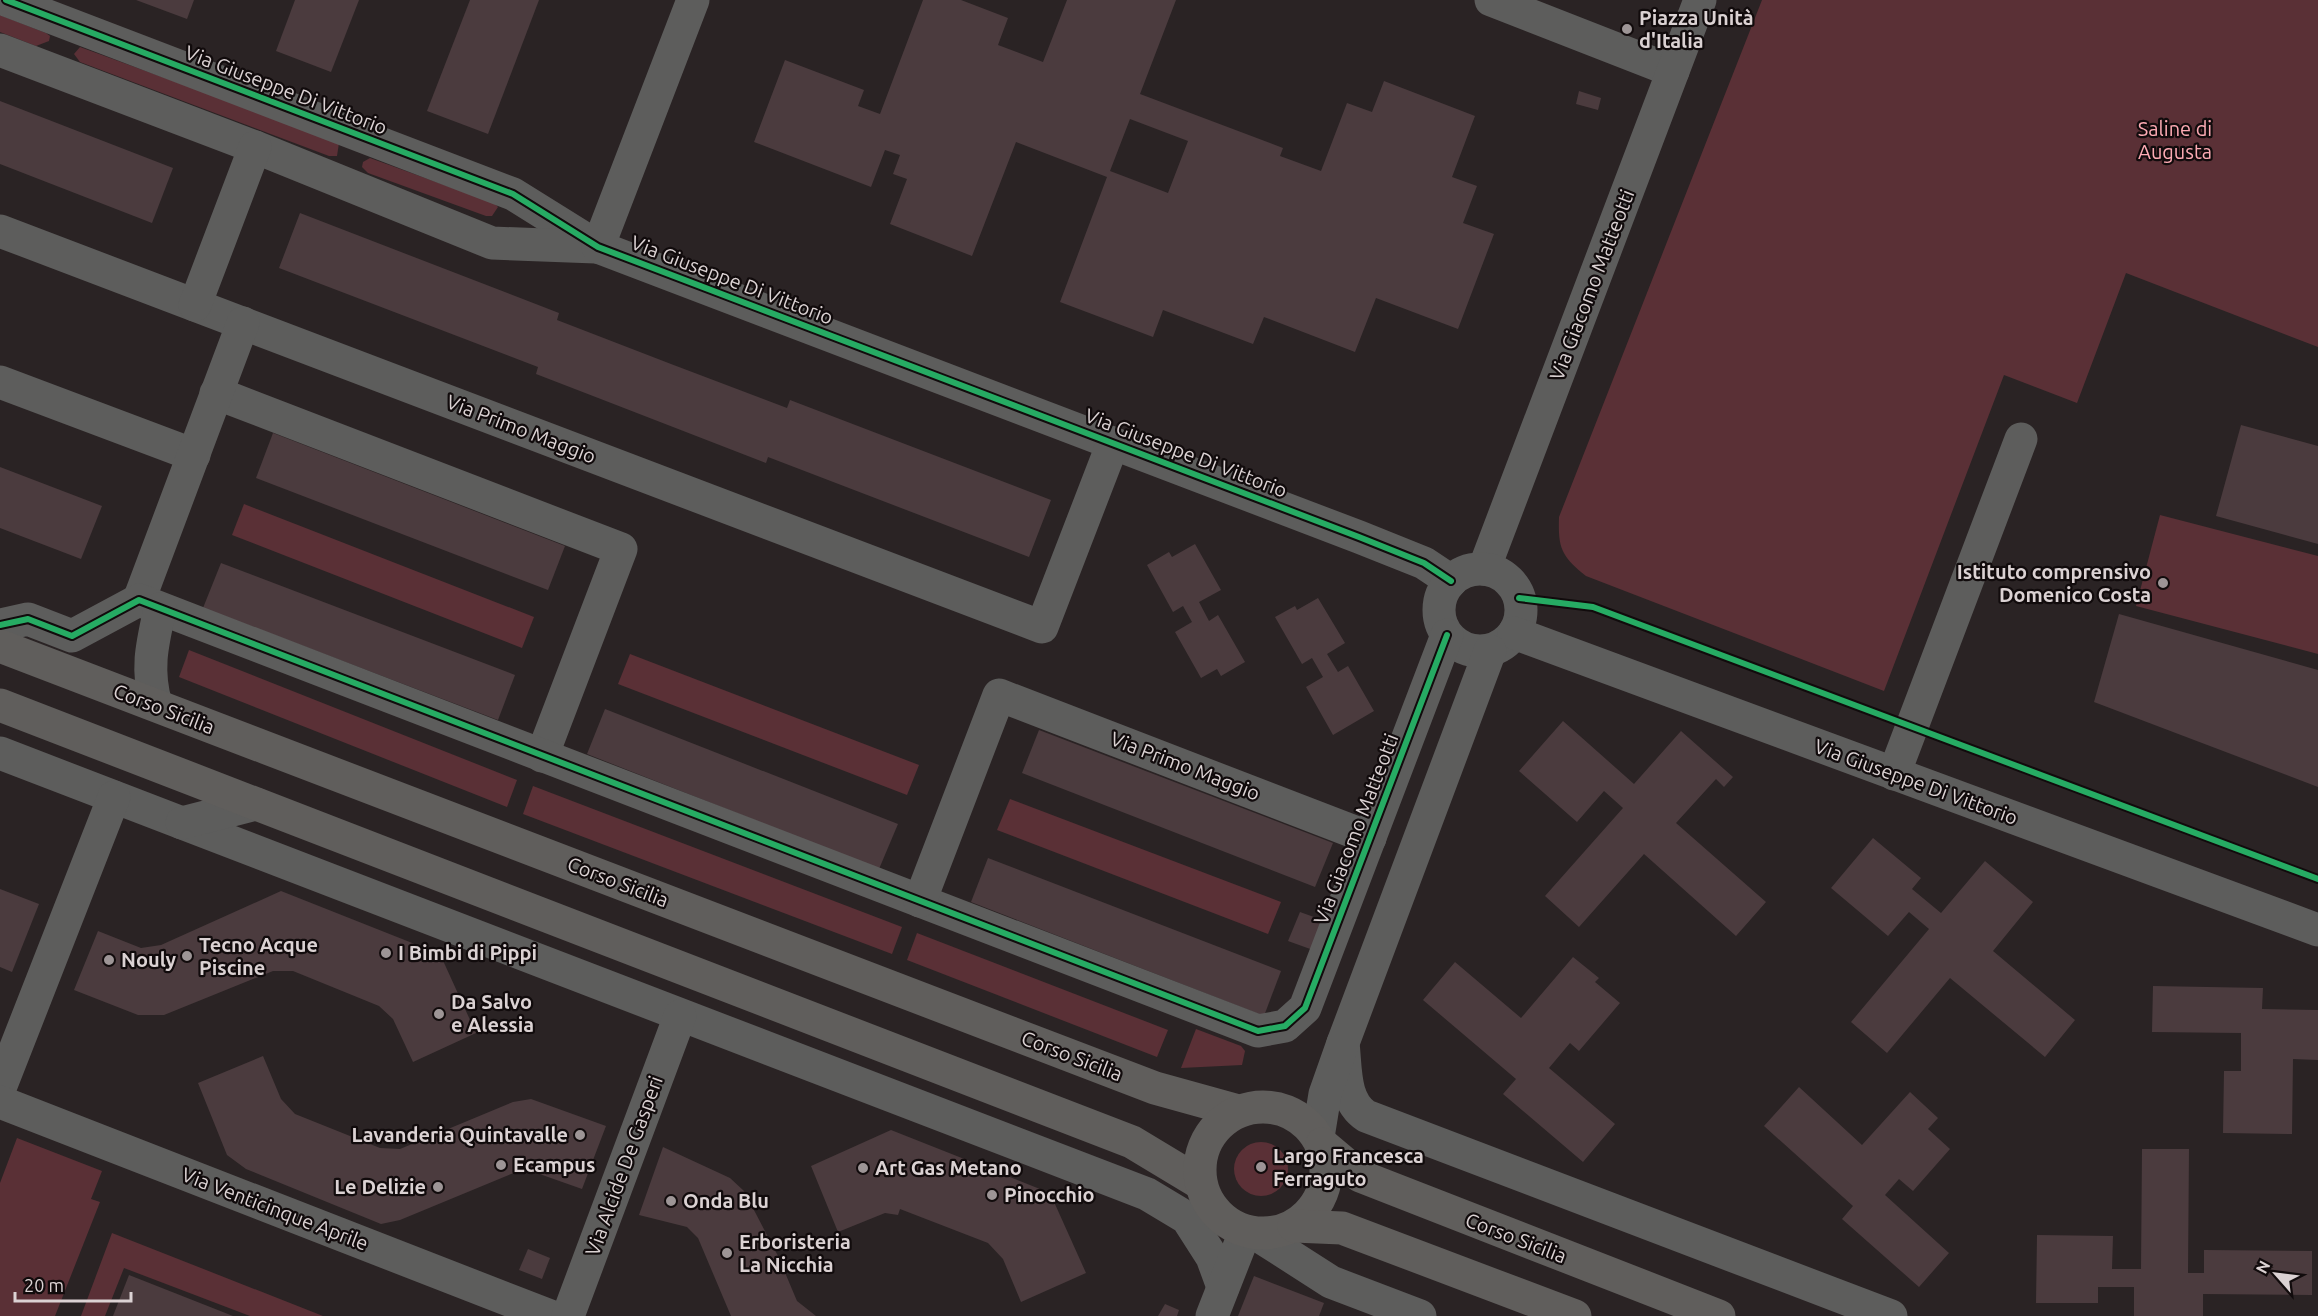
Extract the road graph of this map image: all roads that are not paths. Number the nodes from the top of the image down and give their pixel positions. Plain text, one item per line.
1 (6, 0) edge
2 (693, 0) edge
3 (1491, 0) edge
4 (1700, 0) edge
5 (0, 50) edge
6 (1673, 71) junction
7 (255, 147) junction
8 (0, 231) edge
9 (598, 247) junction
10 (195, 305) junction
11 (243, 323) junction
12 (0, 382) edge
13 (216, 393) junction
14 (2020, 439) dead end
15 (1113, 443) junction
16 (194, 455) junction
17 (1484, 569) junction
18 (1451, 581) junction
19 (149, 604) junction
20 (0, 626) edge
21 (1447, 636) junction
22 (1502, 642) junction
23 (0, 646) edge
24 (0, 705) edge
25 (156, 705) junction
26 (1, 752) edge
27 (542, 756) junction
28 (1894, 774) junction
29 (114, 797) junction
30 (256, 804) junction
31 (182, 824) junction
32 (1370, 838) junction
33 (920, 902) junction
34 (2318, 930) edge
35 (680, 1016) junction
36 (1343, 1043) junction
37 (0, 1088) edge
38 (0, 1102) edge
39 (1238, 1111) junction
40 (1320, 1141) junction
41 (1200, 1183) junction
42 (1294, 1226) junction
43 (1250, 1232) junction
44 (1217, 1302) edge
45 (550, 1316) edge
46 (568, 1316) edge
47 (1420, 1316) edge
48 (1575, 1316) edge
49 (1719, 1316) edge
50 (1891, 1316) edge

1 - 9 street, Via Giuseppe Di Vittorio
2 - 9 street
3 - 6 street
4 - 6 street, Via Giacomo Matteotti
5 - 7 street, Via Giuseppe Di Vittorio
6 - 17 street, Via Giacomo Matteotti
7 - 9 street, Via Giuseppe Di Vittorio
7 - 10 street
8 - 10 street, Via Primo Maggio
9 - 15 street, Via Giuseppe Di Vittorio
10 - 11 street, Via Primo Maggio
11 - 13 street
11 - 15 street, Via Primo Maggio
12 - 16 street
13 - 16 street
13 - 27 street
14 - 28 street
15 - 18 street, Via Giuseppe Di Vittorio
16 - 19 street
17 - 18 street
17 - 22 street
18 - 21 street
19 - 20 street
19 - 25 street
19 - 27 street
21 - 22 street
21 - 32 street, Via Giacomo Matteotti
22 - 28 street, Via Giuseppe Di Vittorio
22 - 36 street
23 - 25 main road, Corso Sicilia
24 - 30 main road
25 - 39 main road, Corso Sicilia
26 - 29 street
27 - 33 street
28 - 34 street, Via Giuseppe Di Vittorio
29 - 31 street
29 - 37 street
30 - 31 street
30 - 41 main road
31 - 35 street
32 - 33 street, Via Giacomo Matteotti
32 - 33 street, Via Primo Maggio
35 - 44 street
35 - 46 street, Via Alcide De Gasperi
36 - 40 street
36 - 50 street
38 - 45 street, Via Venticinque Aprile
39 - 40 main road
39 - 41 main road
40 - 42 main road
40 - 49 main road, Corso Sicilia
41 - 43 main road
42 - 43 main road
42 - 48 main road
43 - 44 street
43 - 47 street

